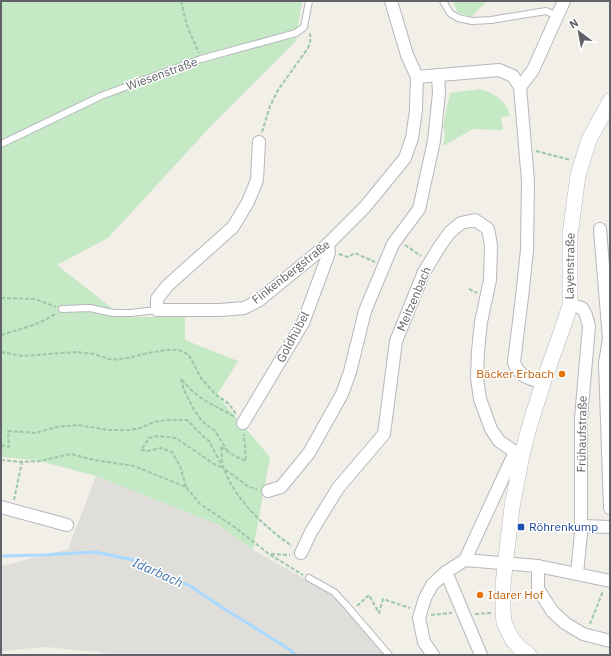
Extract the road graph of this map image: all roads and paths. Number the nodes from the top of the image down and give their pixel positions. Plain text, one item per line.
1 (181, 1) edge
2 (310, 1) edge
3 (391, 1) edge
4 (443, 1) edge
5 (564, 1) edge
6 (557, 16) junction
7 (304, 27) junction
8 (201, 59) junction
9 (438, 75) junction
10 (417, 78) junction
11 (520, 87) junction
12 (610, 101) edge
13 (259, 142) joint
14 (1, 144) edge
15 (525, 149) junction
16 (582, 163) junction
17 (600, 229) dead end
18 (396, 240) junction
19 (328, 247) junction
20 (431, 262) junction
21 (384, 266) junction
22 (1, 298) edge
23 (570, 305) junction
24 (62, 309) junction
25 (157, 310) junction
26 (1, 335) edge
27 (587, 344) junction
28 (608, 350) junction
29 (1, 352) edge
30 (543, 383) junction
31 (243, 423) junction
32 (1, 445) edge
33 (228, 451) junction
34 (518, 453) junction
35 (1, 460) edge
36 (22, 462) junction
37 (223, 468) junction
38 (186, 487) junction
39 (268, 491) joint
40 (7, 508) edge
41 (610, 508) edge
42 (67, 525) dead end
43 (581, 526) junction
44 (610, 526) edge
45 (301, 553) junction
46 (269, 554) junction
47 (465, 560) junction
48 (505, 563) junction
49 (538, 566) junction
50 (446, 572) junction
51 (577, 574) junction
52 (309, 578) joint
53 (609, 581) edge
54 (352, 611) junction
55 (502, 612) junction
56 (420, 614) junction
57 (464, 614) junction
58 (585, 634) junction
59 (610, 641) edge
60 (389, 655) edge
61 (433, 655) edge
62 (481, 655) edge
63 (529, 655) edge

1 - 8 path
2 - 7 lane
3 - 10 street
4 - 6 lane
5 - 6 street
6 - 11 street
7 - 8 lane, Wiesenstraße
7 - 13 path
8 - 14 lane, Wiesenstraße
9 - 10 street
9 - 11 street
9 - 18 street
10 - 19 street, Finkenbergstraße
11 - 15 street
12 - 16 street, Layenstraße
13 - 25 street
15 - 16 path
15 - 30 street
16 - 23 street, Layenstraße
17 - 28 street
18 - 20 path
18 - 21 street
19 - 21 path
19 - 25 street, Finkenbergstraße
19 - 31 street, Goldhübel
20 - 34 street, Meitzenbach
20 - 45 street, Meitzenbach
21 - 39 street
22 - 24 path
23 - 27 street, Frühaufstraße
23 - 30 street, Layenstraße
24 - 25 lane
24 - 26 path
27 - 28 street
27 - 43 street, Frühaufstraße
28 - 41 street
29 - 31 path
30 - 34 street, Layenstraße
31 - 33 path
31 - 33 path
32 - 37 path
33 - 37 path
34 - 47 street, Layenstraße
34 - 48 street, Layenstraße
35 - 36 path
36 - 38 path
36 - 40 path
37 - 38 path
37 - 39 path
37 - 45 path
38 - 46 path
40 - 42 street
43 - 44 street
43 - 51 street, Frühaufstraße
45 - 46 path
46 - 52 path
47 - 48 street
47 - 50 street
48 - 49 street
48 - 55 street, Layenstraße
49 - 51 street
49 - 58 street
50 - 56 street
50 - 57 street
51 - 53 street
52 - 54 lane
53 - 58 path
54 - 56 path
54 - 60 lane
55 - 57 path
55 - 63 street, Layenstraße
56 - 57 path
56 - 61 street
57 - 62 street
58 - 59 street

